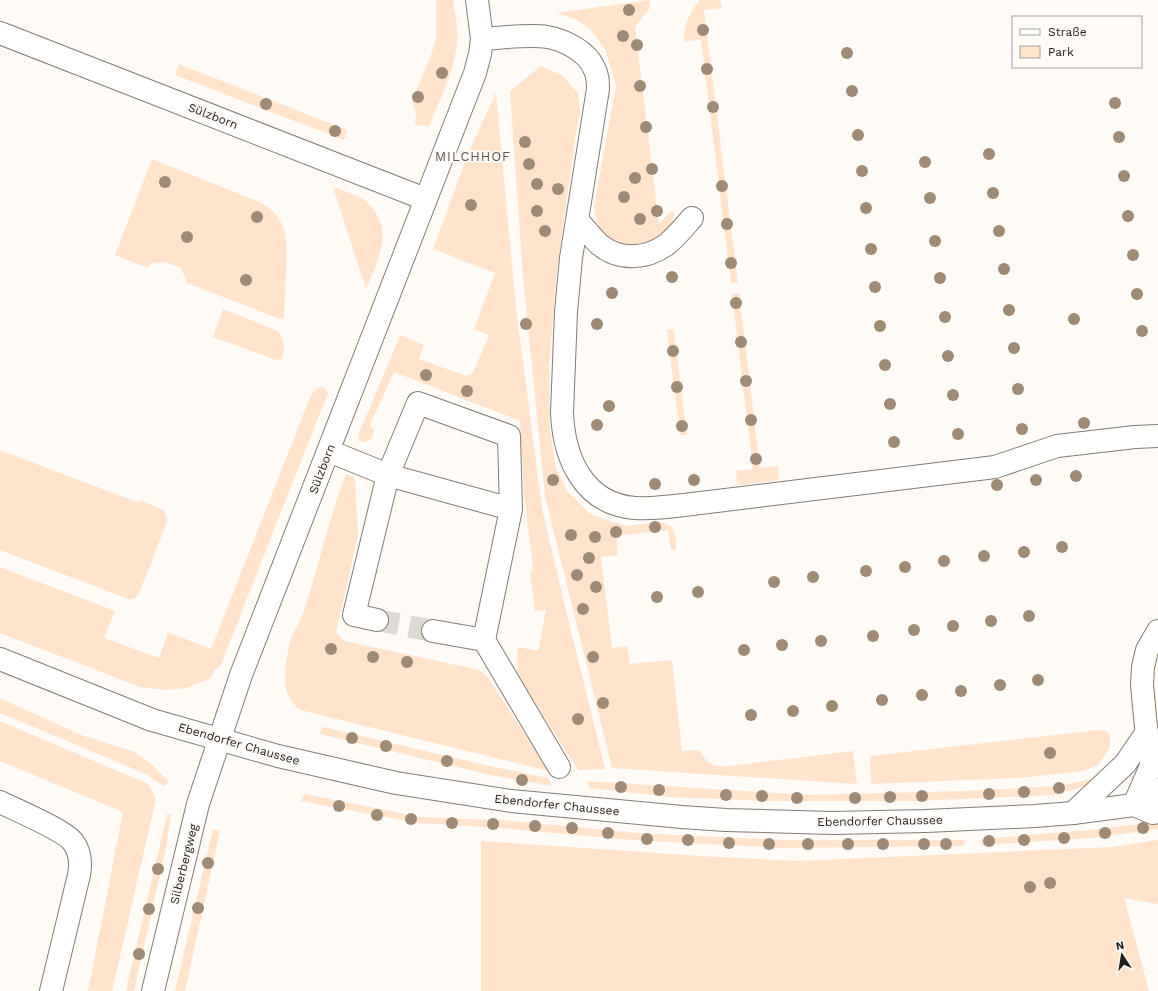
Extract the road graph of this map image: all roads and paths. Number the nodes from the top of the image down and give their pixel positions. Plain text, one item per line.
1 (477, 0) edge
2 (0, 33) edge
3 (482, 39) junction
4 (425, 199) junction
5 (692, 218) dead end
6 (577, 220) junction
7 (1158, 436) edge
8 (328, 451) junction
9 (388, 475) junction
10 (511, 509) junction
11 (377, 620) tunnel mouth
12 (433, 630) tunnel mouth
13 (1158, 631) edge
14 (484, 640) junction
15 (0, 659) edge
16 (1153, 736) edge
17 (220, 739) junction
18 (559, 767) dead end
19 (1158, 790) edge
20 (0, 802) edge
21 (1134, 805) junction
22 (1158, 812) edge
23 (1073, 813) junction
24 (51, 991) edge
25 (153, 991) edge

1 - 3 street, Sülzborn
2 - 4 street, Sülzborn
3 - 4 street, Sülzborn
3 - 6 street
4 - 8 street, Sülzborn
5 - 6 street
6 - 7 street
8 - 9 street
8 - 17 street, Sülzborn
9 - 10 street
9 - 10 street
9 - 11 street
10 - 14 street
12 - 14 street
13 - 16 street
14 - 18 street
15 - 17 street, Ebendorfer Chaussee
16 - 21 street
16 - 23 street
17 - 23 street, Ebendorfer Chaussee
17 - 25 street, Silberbergweg
19 - 21 street
20 - 24 street
21 - 22 street
21 - 23 street, Ebendorfer Chaussee

